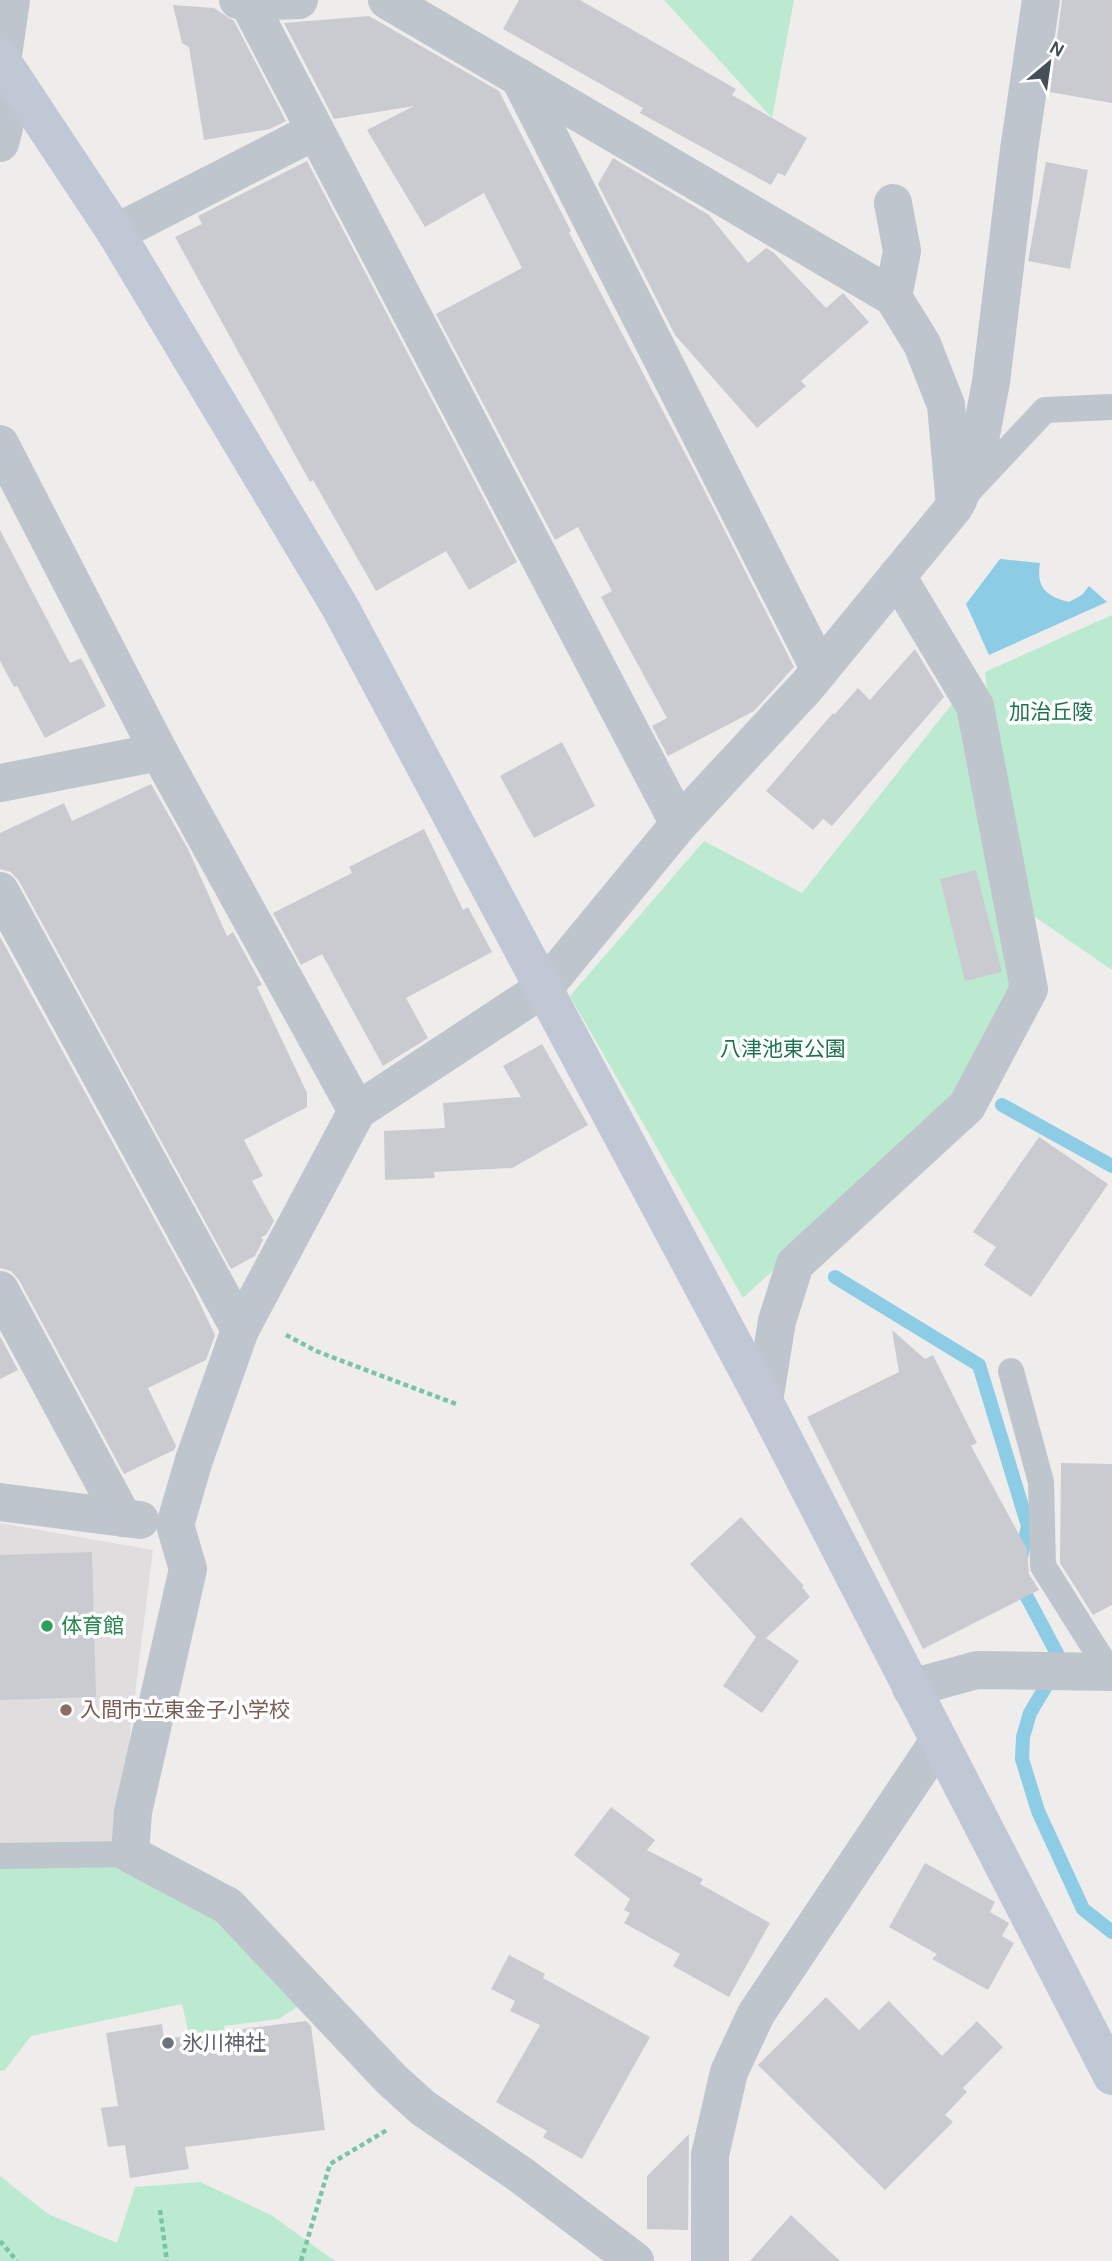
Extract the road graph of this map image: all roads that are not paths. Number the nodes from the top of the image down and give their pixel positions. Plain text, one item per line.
1 (11, 0) edge
2 (299, 0) edge
3 (387, 0) edge
4 (1041, 0) edge
5 (244, 1) edge
6 (1, 60) edge
7 (519, 77) junction
8 (315, 131) junction
9 (0, 143) edge
10 (893, 203) dead end
11 (116, 233) junction
12 (893, 297) junction
13 (1110, 407) dead end
14 (0, 444) edge
15 (955, 506) junction
16 (897, 576) junction
17 (820, 670) junction
18 (159, 752) junction
19 (0, 783) edge
20 (679, 824) junction
21 (0, 891) edge
22 (544, 988) junction
23 (357, 1111) junction
24 (0, 1290) edge
25 (244, 1323) junction
26 (1011, 1371) dead end
27 (764, 1401) junction
28 (0, 1502) edge
29 (123, 1518) junction
30 (175, 1525) junction
31 (1110, 1671) edge
32 (911, 1688) junction
33 (938, 1742) junction
34 (130, 1854) junction
35 (0, 1856) edge
36 (1112, 2076) edge
37 (635, 2261) edge
38 (710, 2261) edge

1 - 6 street
2 - 5 street
3 - 7 street
4 - 15 street
5 - 8 street
6 - 9 street
6 - 11 street
7 - 12 street
7 - 17 street
8 - 11 street
8 - 20 street
10 - 12 street
11 - 22 street
12 - 15 street
13 - 15 lane
14 - 18 street
15 - 16 street
16 - 17 street
16 - 27 street
17 - 20 street
18 - 19 street
18 - 23 street
20 - 22 street
21 - 25 street
22 - 23 street
22 - 27 street
23 - 25 street
24 - 29 street
25 - 30 street
26 - 31 lane
27 - 32 street
28 - 29 street
29 - 30 street
30 - 34 street
31 - 32 street
32 - 33 street
33 - 36 street
33 - 38 street
34 - 35 lane
34 - 37 street

